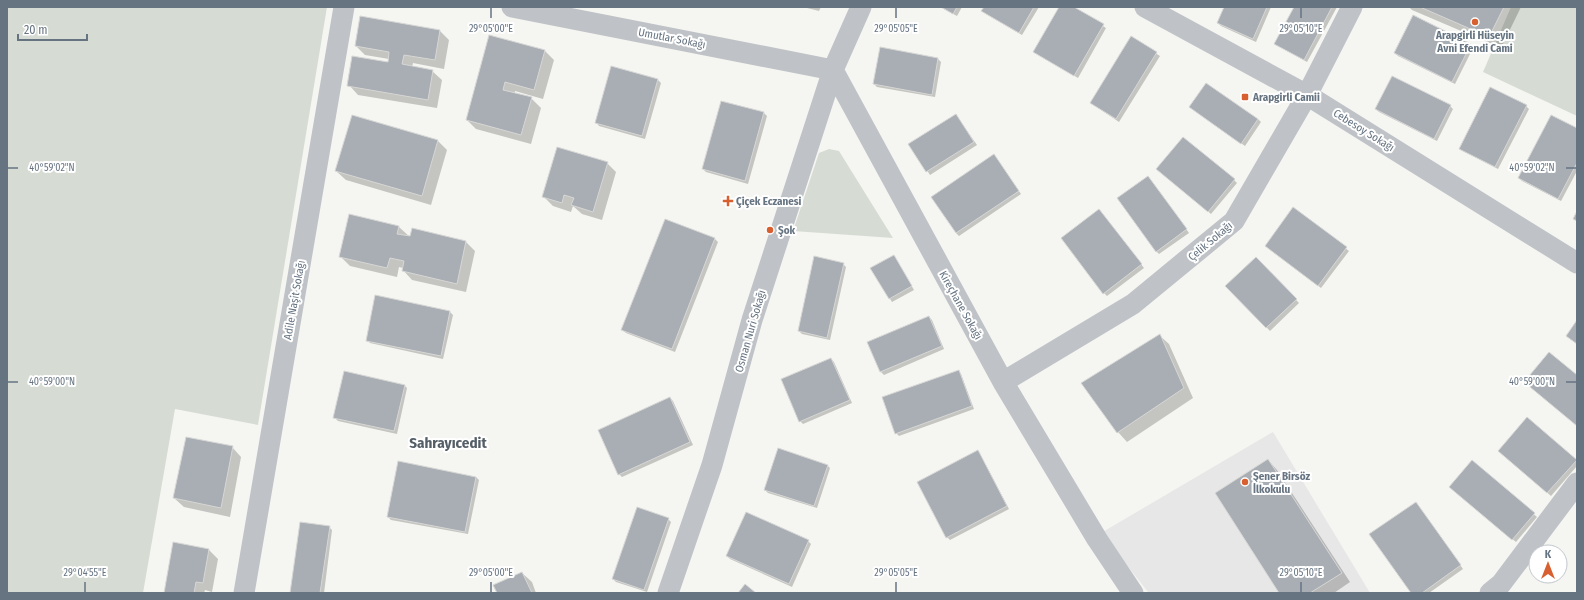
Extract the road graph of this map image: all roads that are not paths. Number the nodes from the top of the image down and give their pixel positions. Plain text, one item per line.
1 (344, 7) edge
2 (512, 7) edge
3 (861, 7) edge
4 (1145, 7) edge
5 (1352, 7) edge
6 (833, 70) junction
7 (1307, 96) junction
8 (1577, 263) edge
9 (1003, 382) junction
10 (1577, 482) edge
11 (1502, 590) edge
12 (244, 593) edge
13 (668, 593) edge
14 (1133, 593) edge

1 - 12 street, Adile Naşit Sokağı
2 - 6 street, Umutlar Sokağı
3 - 6 street
4 - 7 street, Cebesoy Sokağı
5 - 7 street, Çelik Sokağı
6 - 9 street, Kireçhane Sokağı
6 - 13 street, Osman Nuri Sokağı
7 - 8 street, Cebesoy Sokağı
7 - 9 street, Çelik Sokağı
9 - 14 street, Kireçhane Sokağı
10 - 11 street

